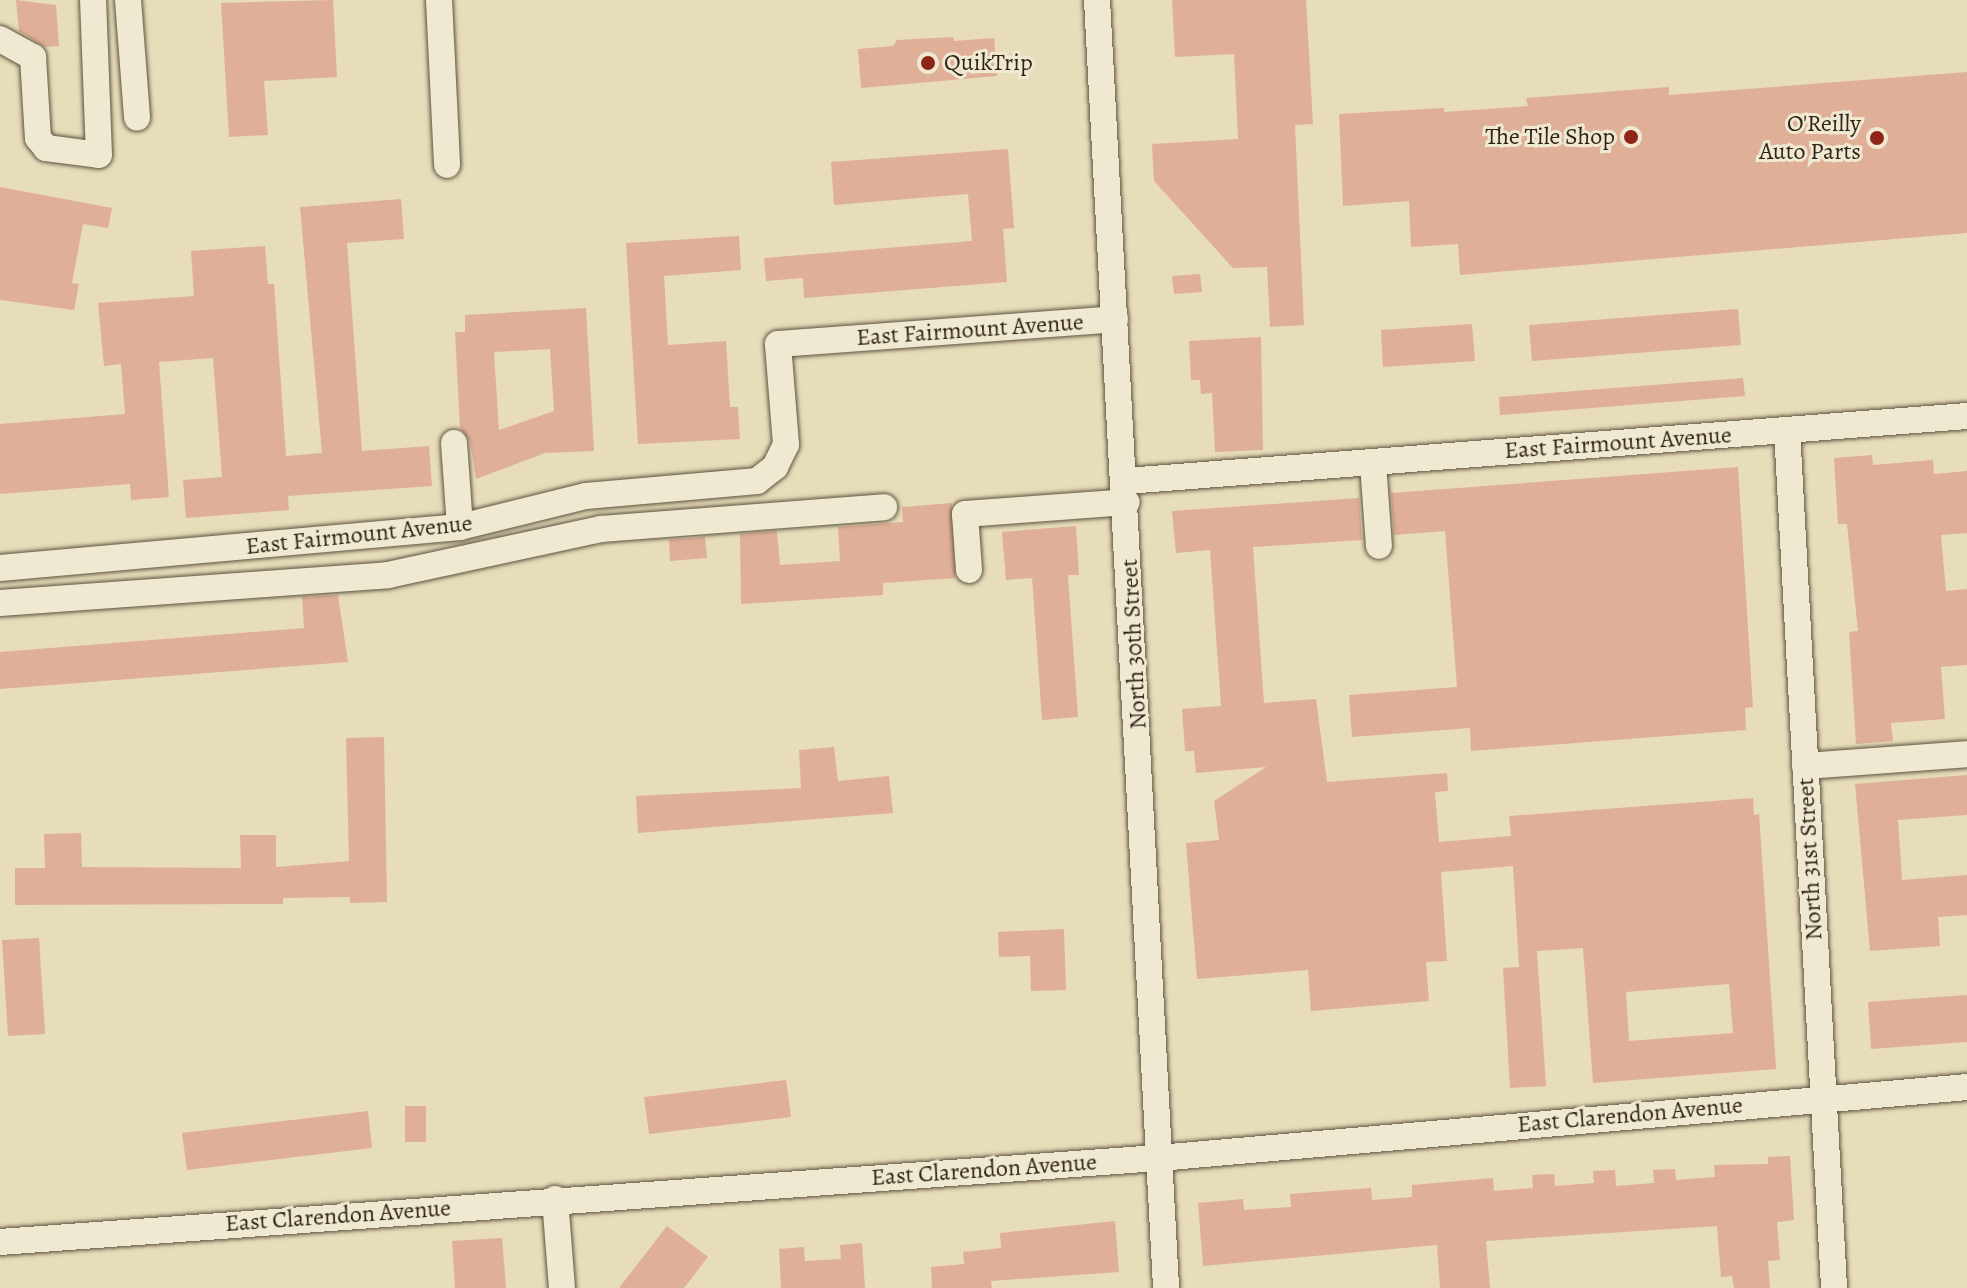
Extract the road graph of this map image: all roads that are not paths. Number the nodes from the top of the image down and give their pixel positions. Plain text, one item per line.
1 (93, 0) edge
2 (128, 0) edge
3 (439, 0) edge
4 (1097, 0) edge
5 (0, 39) edge
6 (137, 118) dead end
7 (447, 165) dead end
8 (1115, 319) junction
9 (1967, 416) edge
10 (1787, 430) junction
11 (454, 443) dead end
12 (1373, 463) junction
13 (717, 487) junction
14 (1127, 492) junction
15 (884, 507) dead end
16 (720, 519) junction
17 (460, 527) junction
18 (1379, 546) dead end
19 (0, 568) edge
20 (969, 570) dead end
21 (0, 603) edge
22 (1967, 754) edge
23 (1805, 766) junction
24 (1967, 1087) edge
25 (1823, 1099) junction
26 (1159, 1158) junction
27 (555, 1199) junction
28 (0, 1242) edge
29 (562, 1288) edge
30 (1166, 1288) edge
31 (1834, 1288) edge

1 - 5 street
2 - 6 street
3 - 7 street
4 - 8 street, North 30th Street
8 - 13 street, East Fairmount Avenue
8 - 14 street, North 30th Street
9 - 10 street, East Fairmount Avenue
10 - 12 street, East Fairmount Avenue
10 - 23 street, North 31st Street
11 - 17 street
12 - 14 street, East Fairmount Avenue
12 - 18 street
13 - 16 street
13 - 17 street, East Fairmount Avenue
14 - 20 street, East Fairmount Avenue
14 - 26 street, North 30th Street
15 - 16 street
16 - 21 street
17 - 19 street, East Fairmount Avenue
22 - 23 street
23 - 25 street, North 31st Street
24 - 25 street, East Clarendon Avenue
25 - 26 street, East Clarendon Avenue
25 - 31 street, North 31st Street
26 - 27 street, East Clarendon Avenue
26 - 30 street, North 30th Street
27 - 28 street, East Clarendon Avenue
27 - 29 street

